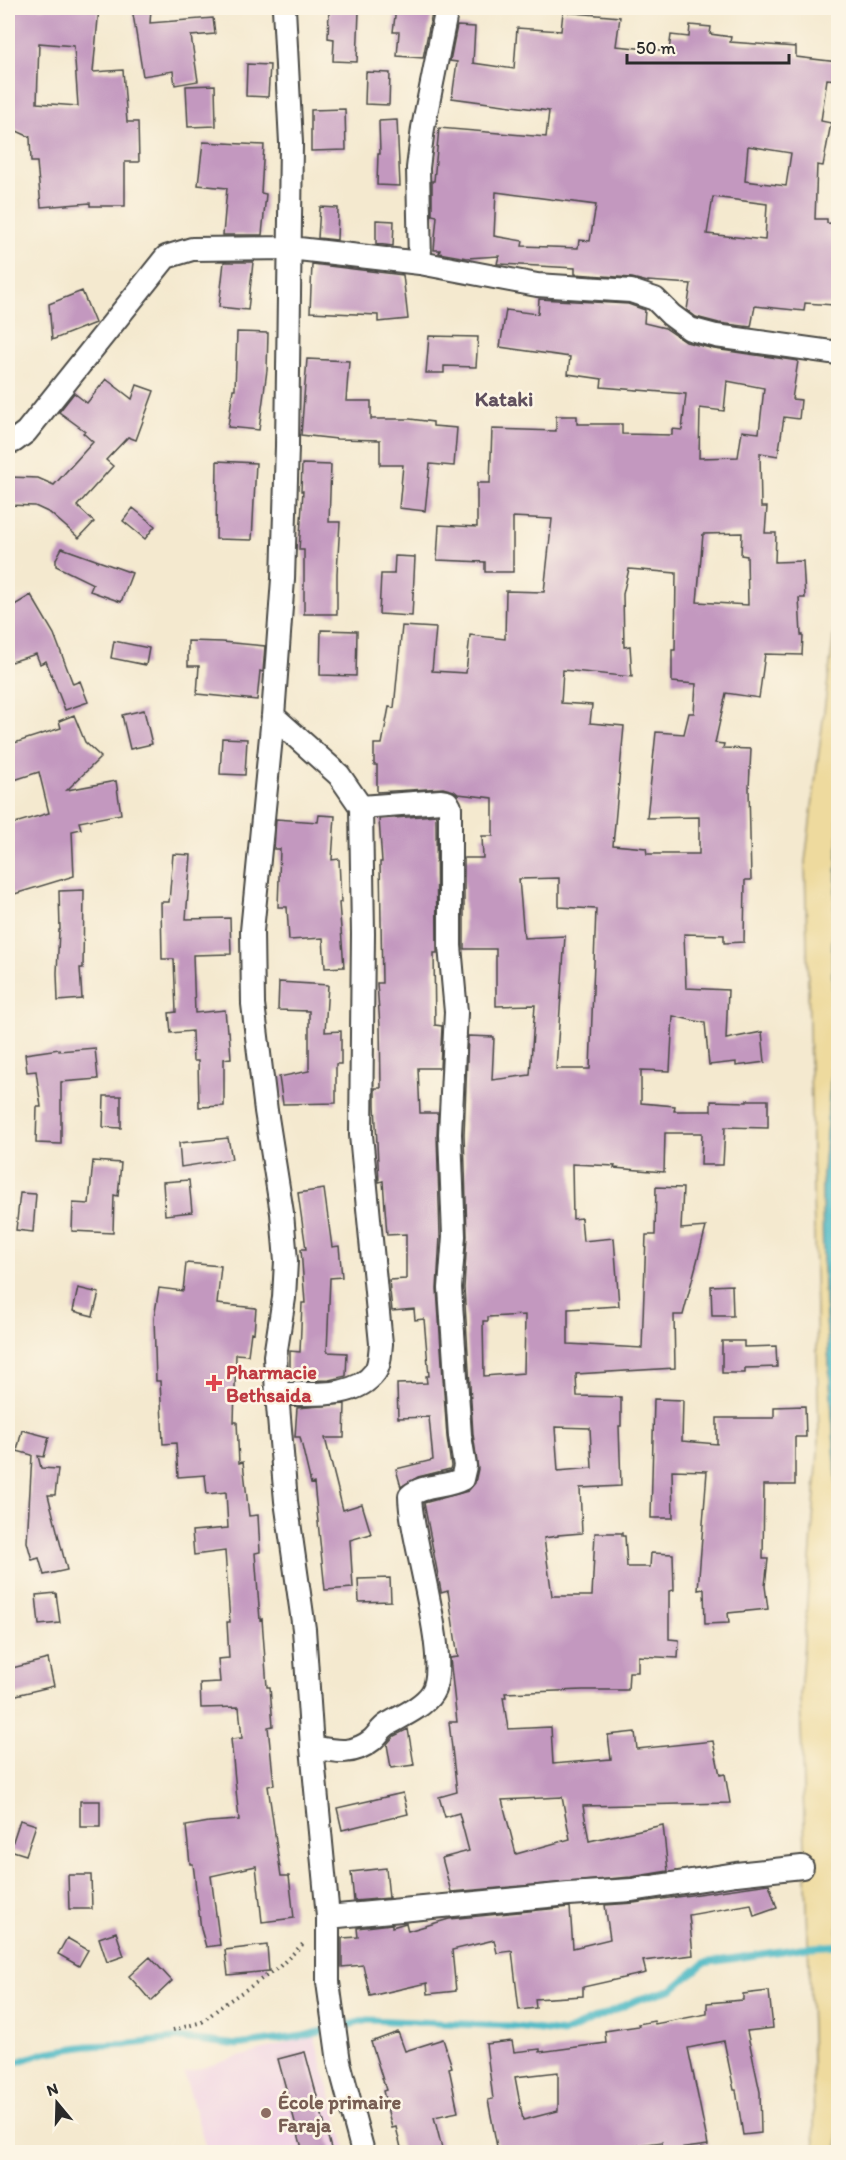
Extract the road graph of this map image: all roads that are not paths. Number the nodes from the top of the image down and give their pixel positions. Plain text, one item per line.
1 (284, 8) edge
2 (447, 8) edge
3 (290, 248) junction
4 (420, 263) junction
5 (838, 352) edge
6 (10, 444) edge
7 (273, 716) junction
8 (361, 807) junction
9 (277, 1394) junction
10 (312, 1747) junction
11 (802, 1867) dead end
12 (328, 1917) junction
13 (363, 2152) edge

1 - 3 street
2 - 4 street
3 - 4 street
3 - 6 street
3 - 7 street
4 - 5 street
7 - 8 street
7 - 9 street
8 - 9 street
8 - 10 street
9 - 10 street
10 - 12 street
11 - 12 street
12 - 13 street

